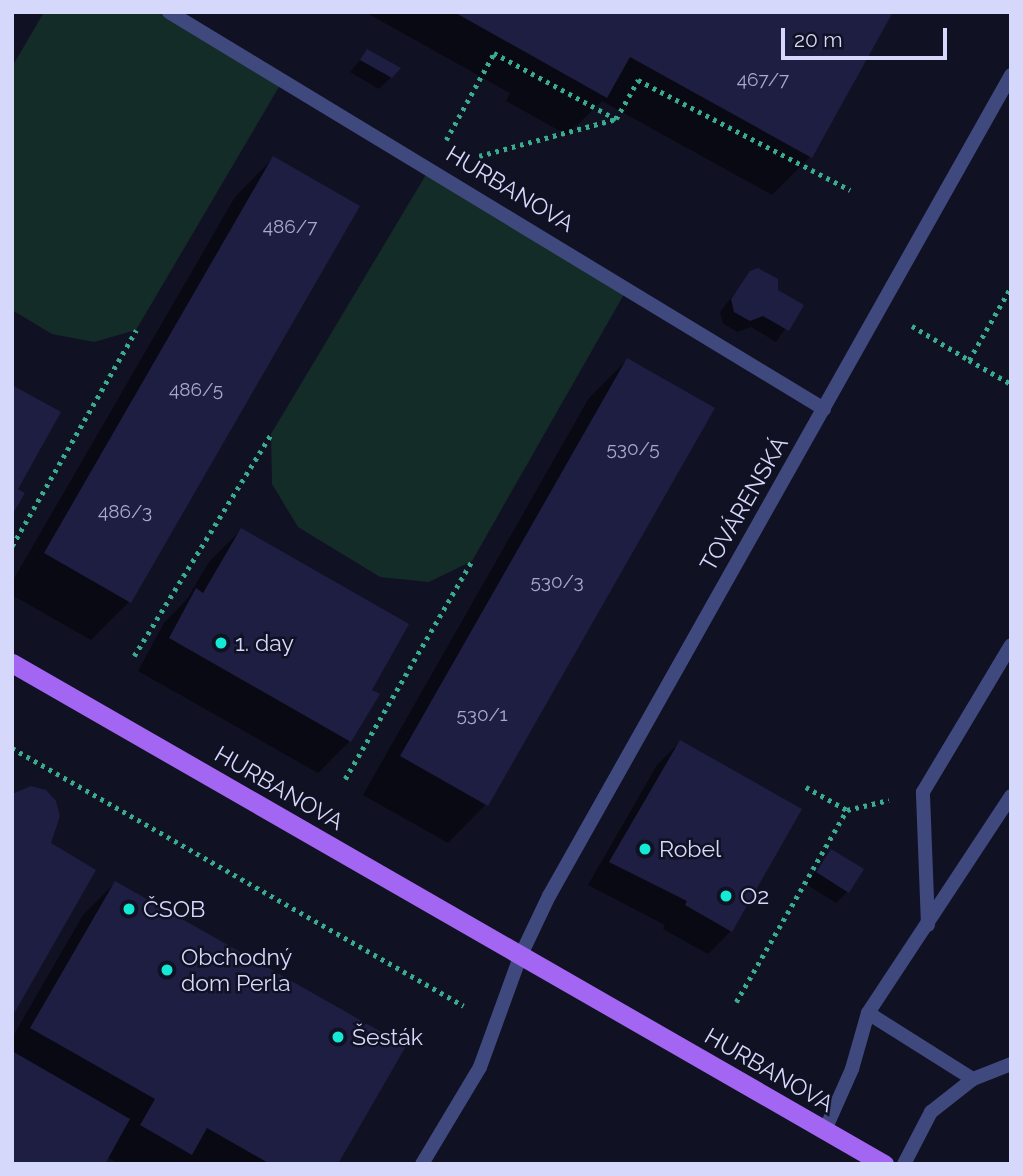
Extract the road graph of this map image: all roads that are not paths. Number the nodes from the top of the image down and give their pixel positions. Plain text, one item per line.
1 (169, 12) edge
2 (1011, 75) edge
3 (824, 409) junction
4 (1011, 645) edge
5 (12, 663) edge
6 (1011, 796) edge
7 (928, 925) junction
8 (520, 957) junction
9 (868, 1013) junction
10 (1011, 1064) edge
11 (973, 1079) junction
12 (825, 1130) junction
13 (422, 1164) edge
14 (884, 1164) edge
15 (904, 1164) edge

1 - 3 street, HURBANOVA
2 - 3 street, TOVÁRENSKÁ
3 - 8 street, TOVÁRENSKÁ
4 - 7 street
5 - 8 main road, HURBANOVA
6 - 7 street
7 - 9 street
8 - 12 main road, HURBANOVA
8 - 13 street
9 - 11 street
9 - 12 street
10 - 11 street
11 - 15 street
12 - 14 main road, HURBANOVA

